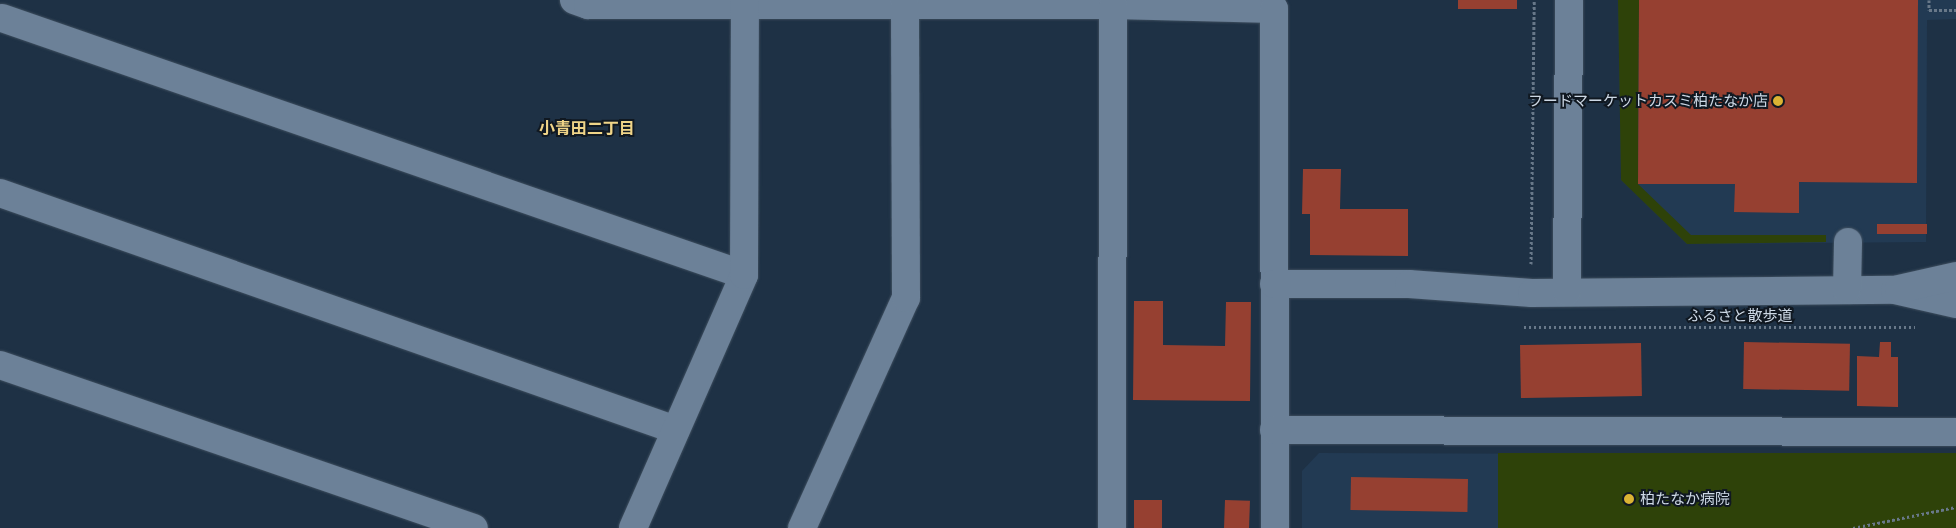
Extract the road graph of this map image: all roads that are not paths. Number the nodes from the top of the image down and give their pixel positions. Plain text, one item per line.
1 (574, 0) edge
2 (1569, 0) edge
3 (745, 1) edge
4 (905, 4) junction
5 (1113, 5) junction
6 (4, 13) edge
7 (0, 193) edge
8 (1848, 242) dead end
9 (744, 275) junction
10 (1956, 276) edge
11 (1274, 284) junction
12 (1847, 290) junction
13 (1895, 290) junction
14 (1567, 292) junction
15 (1956, 304) edge
16 (0, 365) edge
17 (676, 430) junction
18 (1274, 430) junction
19 (1956, 432) edge
20 (474, 528) edge
21 (633, 528) edge
22 (802, 528) edge
23 (1112, 528) edge
24 (1275, 528) edge

1 - 3 street
2 - 14 street
3 - 4 street
3 - 9 street
4 - 5 street
4 - 22 street
5 - 11 street
5 - 23 street
6 - 9 street
7 - 17 street
8 - 12 street
9 - 17 street
10 - 13 street
11 - 14 street
11 - 18 street
12 - 13 street
12 - 14 street
13 - 15 street
16 - 20 street
17 - 21 street
18 - 19 street
18 - 24 street

